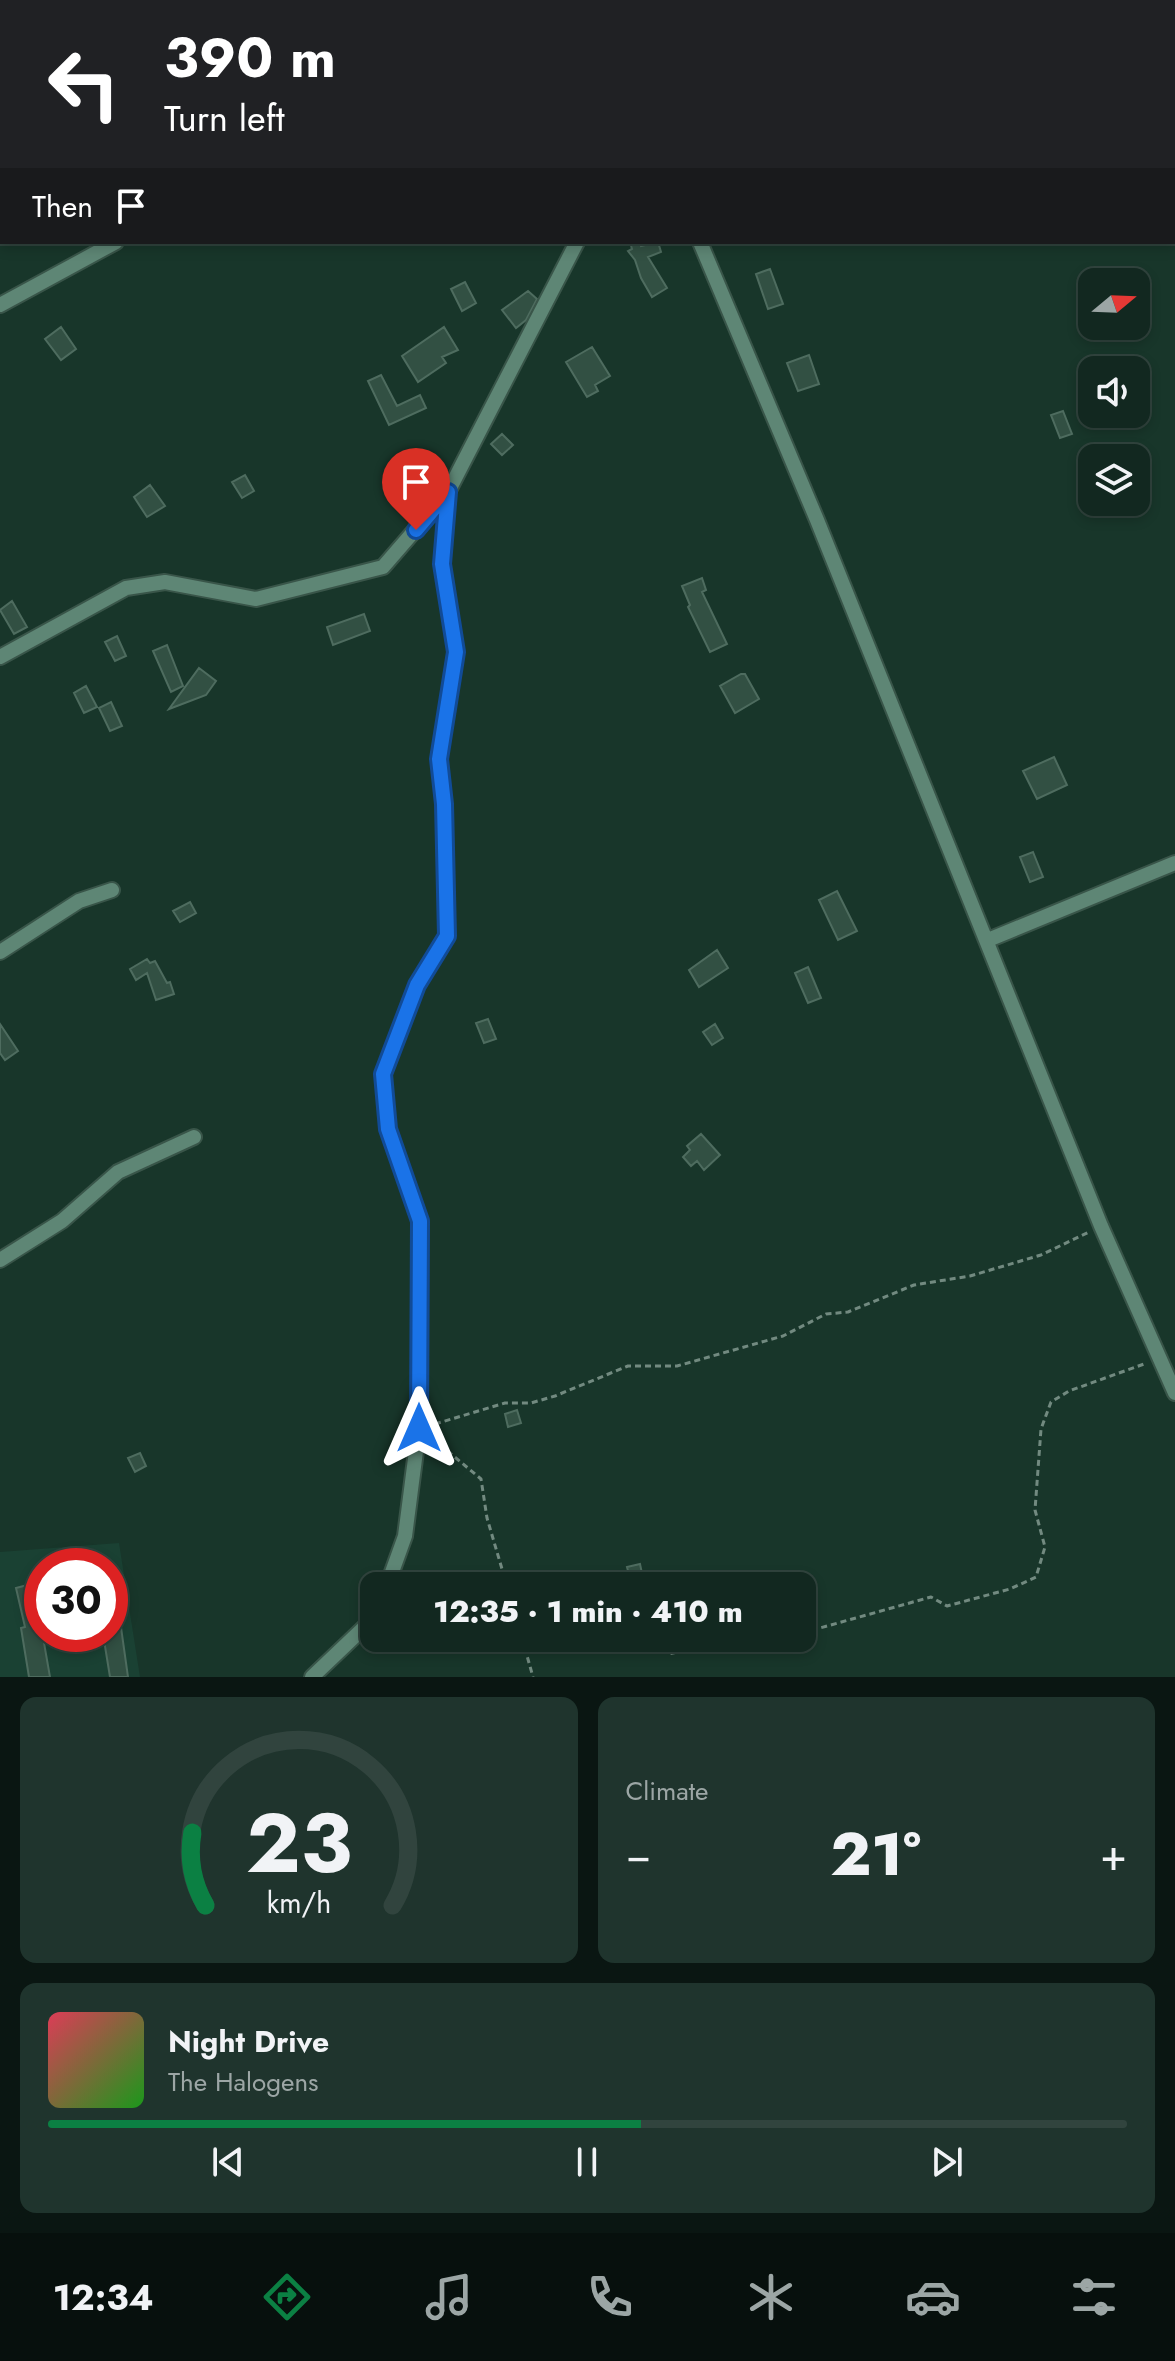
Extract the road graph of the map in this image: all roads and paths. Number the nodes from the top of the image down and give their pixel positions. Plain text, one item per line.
1 (112, 244) edge
2 (576, 244) edge
3 (701, 244) edge
4 (0, 305) edge
5 (448, 492) junction
6 (0, 657) edge
7 (1175, 863) edge
8 (112, 890) dead end
9 (988, 940) junction
10 (0, 952) edge
11 (194, 1137) dead end
12 (1101, 1226) junction
13 (0, 1260) edge
14 (1159, 1358) junction
15 (1175, 1393) edge
16 (419, 1428) junction
17 (392, 1572) edge
18 (503, 1572) edge
19 (816, 1629) edge
20 (360, 1631) edge
21 (526, 1652) edge
22 (312, 1677) edge
23 (533, 1677) edge

1 - 4 street
2 - 5 street
3 - 9 street
5 - 6 street
5 - 16 street
7 - 9 street
8 - 10 street
9 - 12 street
11 - 13 street
12 - 14 street
12 - 16 path
14 - 15 street
14 - 19 path
16 - 17 street
16 - 18 path
20 - 22 street
21 - 23 path

